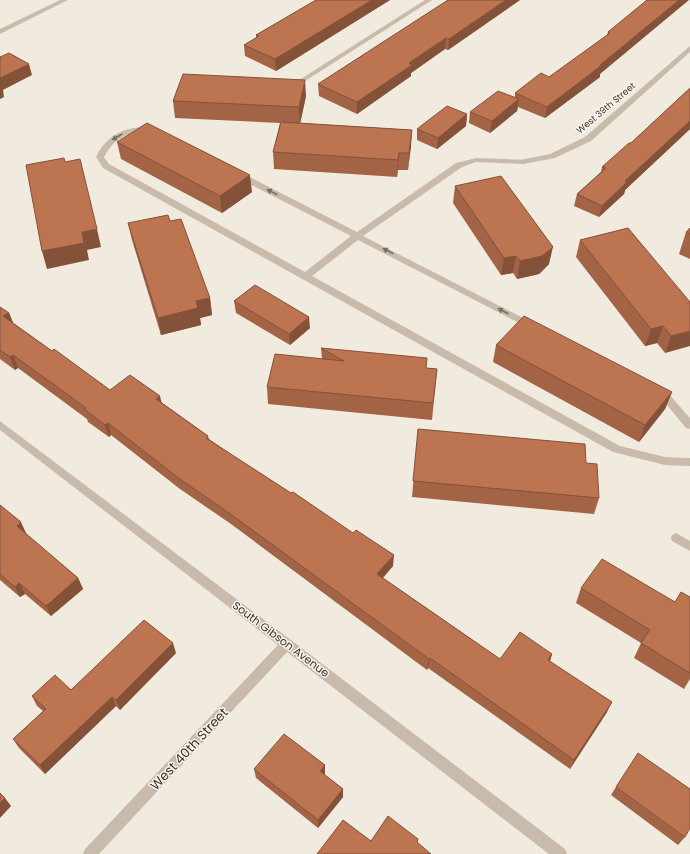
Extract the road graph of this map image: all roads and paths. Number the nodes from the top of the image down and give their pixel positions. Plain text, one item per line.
1 (65, 0) edge
2 (429, 0) edge
3 (0, 32) edge
4 (690, 48) edge
5 (300, 82) edge
6 (155, 131) edge
7 (231, 170) edge
8 (357, 236) junction
9 (306, 276) junction
10 (541, 331) edge
11 (648, 386) edge
12 (0, 425) edge
13 (690, 425) edge
14 (690, 462) edge
15 (676, 538) dead end
16 (690, 546) edge
17 (288, 644) junction
18 (90, 854) edge
19 (560, 854) edge

1 - 3 street
2 - 5 street
4 - 8 street, West 39th Street
6 -> 9 street
8 -> 7 street
8 - 9 street, West 39th Street
10 -> 8 street
9 - 14 street
11 - 13 street
12 - 17 street, South Gibson Avenue
15 - 16 street
17 - 18 street, West 40th Street
17 - 19 street, South Gibson Avenue

